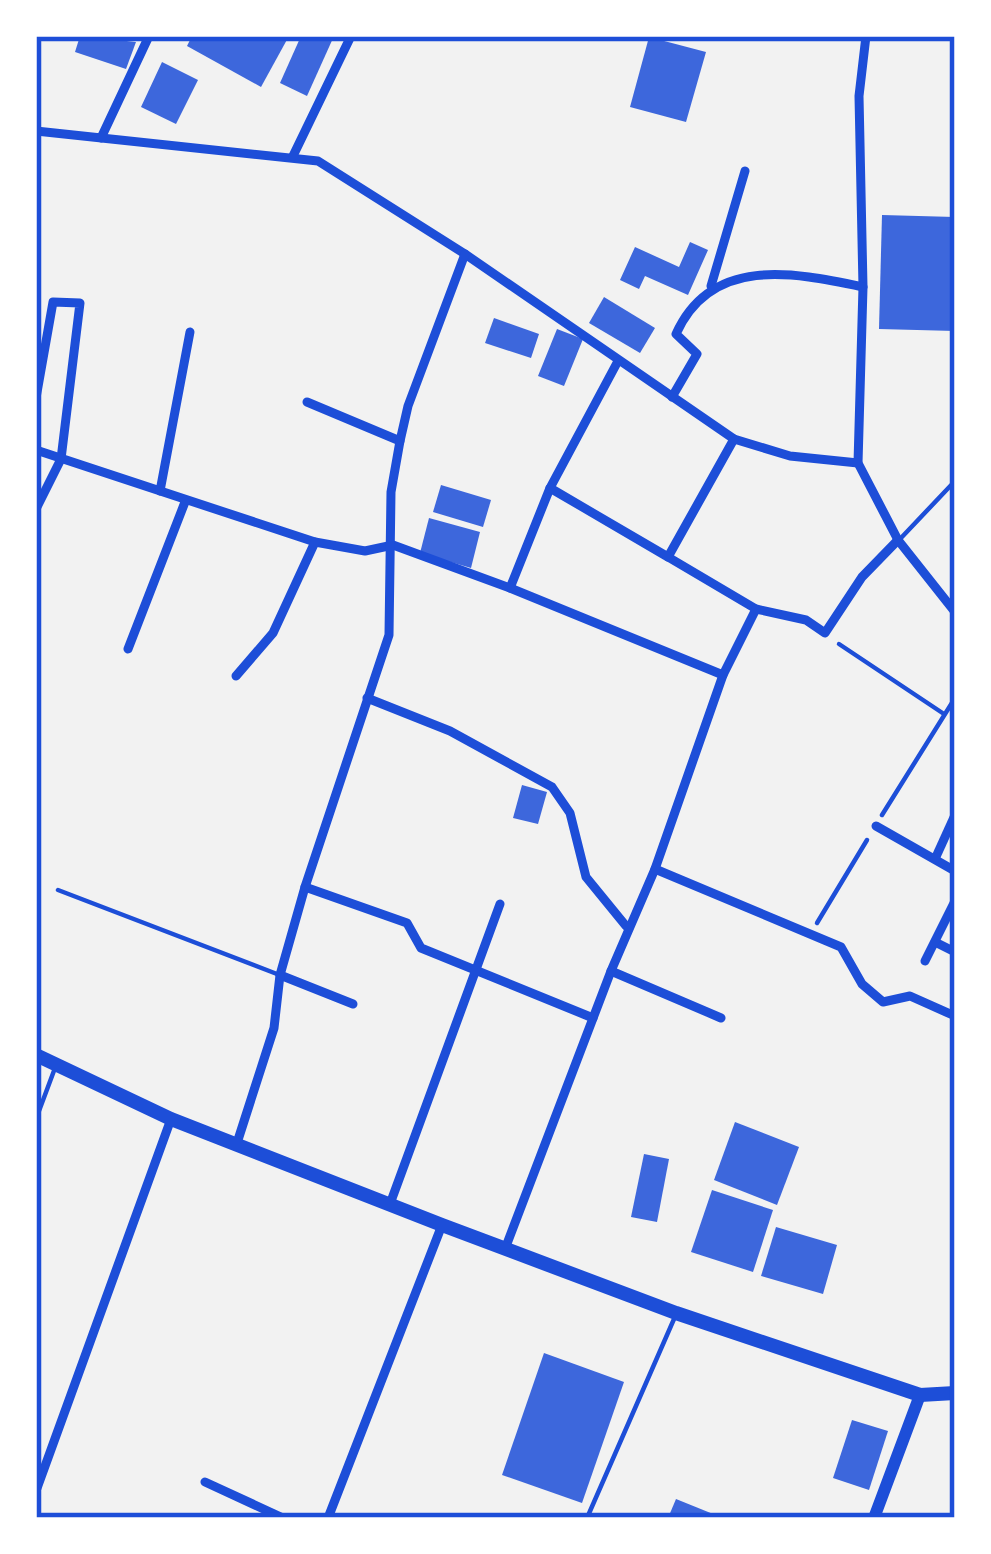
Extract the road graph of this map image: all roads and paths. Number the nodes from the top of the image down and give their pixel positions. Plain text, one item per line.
1 (149, 36) edge
2 (351, 36) edge
3 (866, 36) edge
4 (36, 131) edge
5 (955, 136) edge
6 (101, 138) junction
7 (293, 156) junction
8 (745, 170) dead end
9 (955, 172) edge
10 (465, 254) junction
11 (711, 287) junction
12 (862, 287) junction
13 (190, 332) dead end
14 (618, 361) junction
15 (672, 397) junction
16 (36, 398) edge
17 (307, 402) dead end
18 (734, 439) junction
19 (400, 440) junction
20 (36, 450) edge
21 (61, 459) junction
22 (858, 463) junction
23 (955, 481) edge
24 (550, 488) junction
25 (160, 491) junction
26 (185, 502) junction
27 (36, 509) edge
28 (898, 540) junction
29 (315, 542) junction
30 (393, 545) junction
31 (668, 557) junction
32 (510, 588) junction
33 (756, 609) junction
34 (955, 612) edge
35 (839, 644) dead end
36 (128, 649) dead end
37 (723, 675) junction
38 (236, 676) dead end
39 (367, 698) junction
40 (944, 714) dead end
41 (955, 815) edge
42 (875, 826) dead end
43 (935, 859) junction
44 (655, 869) junction
45 (955, 871) edge
46 (305, 887) junction
47 (58, 890) dead end
48 (955, 901) edge
49 (500, 904) dead end
50 (626, 926) junction
51 (935, 942) junction
52 (955, 952) edge
53 (925, 961) dead end
54 (477, 970) junction
55 (611, 971) junction
56 (280, 975) junction
57 (353, 1004) dead end
58 (955, 1016) edge
59 (593, 1018) junction
60 (721, 1018) dead end
61 (36, 1055) edge
62 (56, 1066) junction
63 (36, 1119) edge
64 (171, 1119) junction
65 (238, 1143) junction
66 (390, 1204) junction
67 (442, 1225) junction
68 (505, 1249) junction
69 (676, 1313) junction
70 (955, 1393) edge
71 (920, 1395) junction
72 (205, 1482) dead end
73 (36, 1491) edge
74 (283, 1518) edge
75 (328, 1518) edge
76 (586, 1518) edge
77 (874, 1518) edge

1 - 6 street
2 - 7 street
3 - 12 street
4 - 6 street
5 - 9 street
6 - 7 street
7 - 10 street
8 - 11 street
10 - 14 street
10 - 19 street
11 - 12 street
11 - 15 street
12 - 22 street
13 - 25 street
14 - 15 street
14 - 24 street
15 - 18 street
16 - 21 street
17 - 19 street
18 - 22 street
18 - 31 street
19 - 30 street
20 - 21 street
21 - 25 street
21 - 27 street
22 - 28 street
23 - 28 lane
24 - 31 street
24 - 32 street
25 - 26 street
26 - 29 street
26 - 36 street
28 - 33 street
28 - 34 street
29 - 30 street
29 - 38 street
30 - 32 street
30 - 39 street
31 - 33 street
32 - 37 street
33 - 37 street
35 - 40 path
37 - 44 street
39 - 46 street
39 - 50 street
41 - 43 street
42 - 43 street
43 - 45 street
44 - 50 street
44 - 58 street
46 - 54 street
46 - 56 street
47 - 56 lane
48 - 51 street
49 - 54 street
50 - 55 street
51 - 52 street
51 - 53 street
54 - 59 street
54 - 66 street
55 - 59 street
55 - 60 street
56 - 57 street
56 - 65 street
59 - 68 street
61 - 62 main road
62 - 63 lane
62 - 64 main road
64 - 65 main road
64 - 73 street
65 - 66 main road
66 - 67 main road
67 - 68 main road
67 - 75 street
68 - 69 main road
69 - 71 main road
69 - 76 lane
70 - 71 main road
71 - 77 street
72 - 74 street

